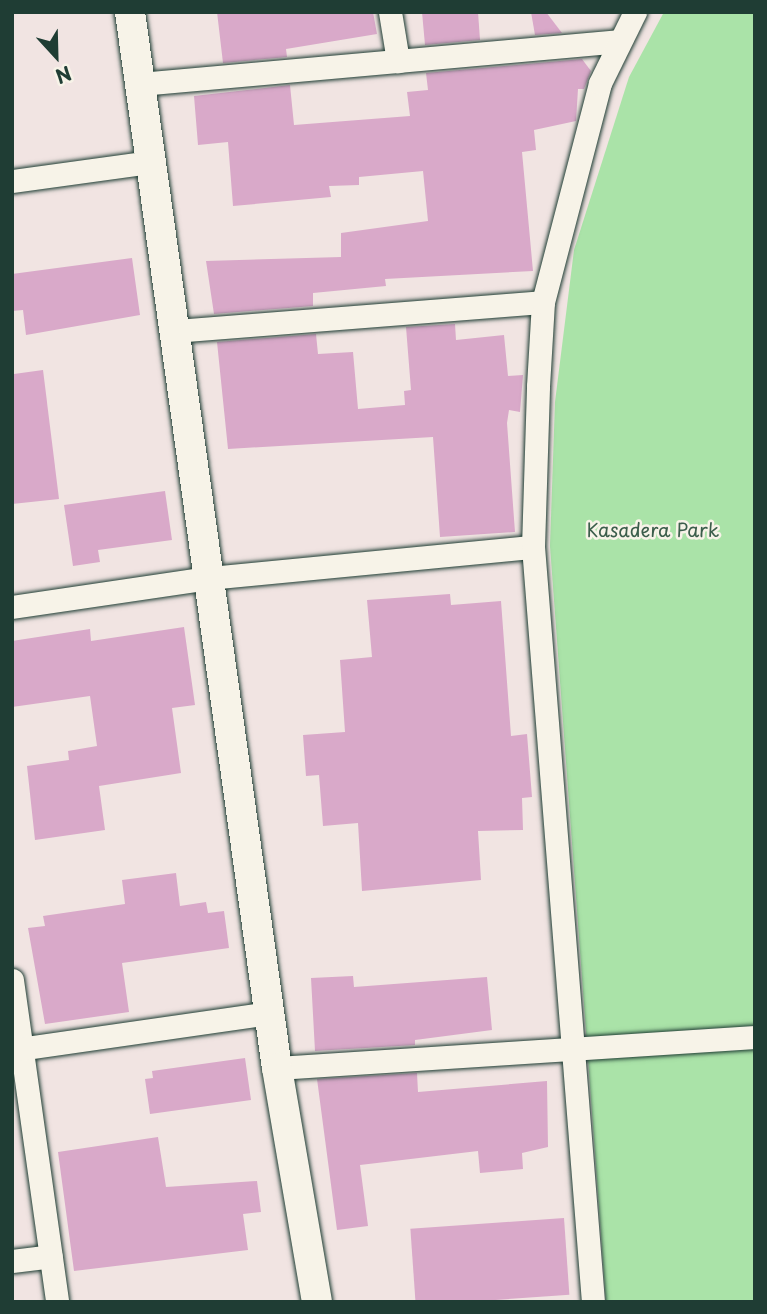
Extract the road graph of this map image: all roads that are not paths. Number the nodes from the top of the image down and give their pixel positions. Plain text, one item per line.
1 (130, 12) edge
2 (390, 12) edge
3 (635, 12) edge
4 (615, 42) junction
5 (398, 61) junction
6 (140, 84) junction
7 (151, 162) junction
8 (12, 181) edge
9 (543, 302) junction
10 (174, 331) junction
11 (533, 547) junction
12 (209, 578) junction
13 (12, 607) edge
14 (12, 980) edge
15 (270, 1013) junction
16 (755, 1037) edge
17 (573, 1045) junction
18 (17, 1049) edge
19 (277, 1068) junction
20 (51, 1256) junction
21 (12, 1261) edge
22 (57, 1302) edge
23 (317, 1302) edge
24 (593, 1302) edge

1 - 6 street
2 - 5 street
3 - 4 street
4 - 5 street
4 - 9 street
5 - 6 street
6 - 7 street
7 - 8 street
7 - 10 street
9 - 10 street
9 - 11 street
10 - 12 street
11 - 12 street
11 - 17 street
12 - 13 street
12 - 15 street
14 - 18 street
15 - 18 street
15 - 19 street
16 - 17 street
17 - 19 street
17 - 24 street
18 - 20 street
19 - 23 street
20 - 21 street
20 - 22 street

